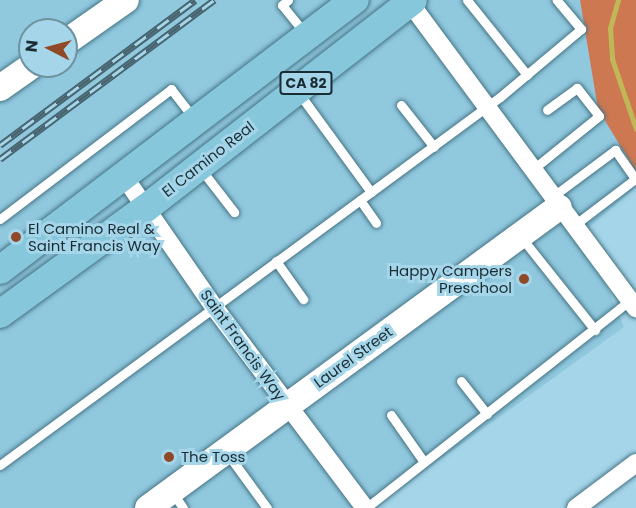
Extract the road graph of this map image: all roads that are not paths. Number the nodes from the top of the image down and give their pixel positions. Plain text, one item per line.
1 (126, 0) edge
2 (288, 0) edge
3 (355, 0) edge
4 (467, 0) edge
5 (557, 0) edge
6 (412, 2) edge
7 (78, 34) edge
8 (308, 37) junction
9 (526, 75) junction
10 (18, 76) edge
11 (0, 88) edge
12 (297, 91) junction
13 (401, 105) dead end
14 (487, 108) junction
15 (547, 110) dead end
16 (198, 123) junction
17 (434, 147) junction
18 (199, 166) junction
19 (532, 170) junction
20 (125, 178) junction
21 (371, 192) junction
22 (360, 200) junction
23 (146, 208) junction
24 (561, 210) junction
25 (234, 212) dead end
26 (0, 219) edge
27 (376, 223) dead end
28 (519, 235) junction
29 (276, 261) junction
30 (0, 270) edge
31 (303, 299) dead end
32 (632, 305) edge
33 (214, 307) junction
34 (0, 314) edge
35 (595, 330) junction
36 (461, 381) dead end
37 (289, 406) junction
38 (487, 414) junction
39 (390, 415) dead end
40 (225, 451) junction
41 (424, 462) junction
42 (636, 463) edge
43 (0, 465) edge
44 (177, 499) edge
45 (148, 508) edge
46 (267, 508) edge
47 (366, 508) edge
48 (576, 508) edge

1 - 7 street
2 - 8 lane
3 - 8 main road, CA 82
4 - 9 lane
5 - 9 lane
6 - 12 main road, El Camino Real / CA 82
6 - 14 street
8 - 16 main road, CA 82
9 - 14 lane
10 - 11 street
12 - 18 main road, El Camino Real / CA 82
12 - 21 lane
13 - 17 lane
14 - 17 lane
14 - 19 street
15 - 19 lane
16 - 20 main road, CA 82
16 - 26 lane
17 - 21 lane
18 - 23 main road, El Camino Real / CA 82
18 - 25 lane
19 - 24 street
20 - 23 street, Saint Francis Way
20 - 30 main road, CA 82
21 - 22 lane
22 - 27 lane
22 - 29 lane
23 - 33 street, Saint Francis Way
23 - 34 main road, El Camino Real / CA 82
24 - 24 lane
24 - 28 street, Laurel Street
24 - 32 street
28 - 35 lane
28 - 37 street, Laurel Street
29 - 31 lane
29 - 33 lane
32 - 35 lane
33 - 37 street, Saint Francis Way
33 - 43 lane
35 - 38 lane
36 - 38 lane
37 - 40 street, Laurel Street
37 - 47 street, Saint Francis Way
38 - 41 lane
39 - 41 lane
40 - 44 street, Laurel Street
40 - 46 lane
41 - 47 lane
42 - 48 street
44 - 45 street, Laurel Street

